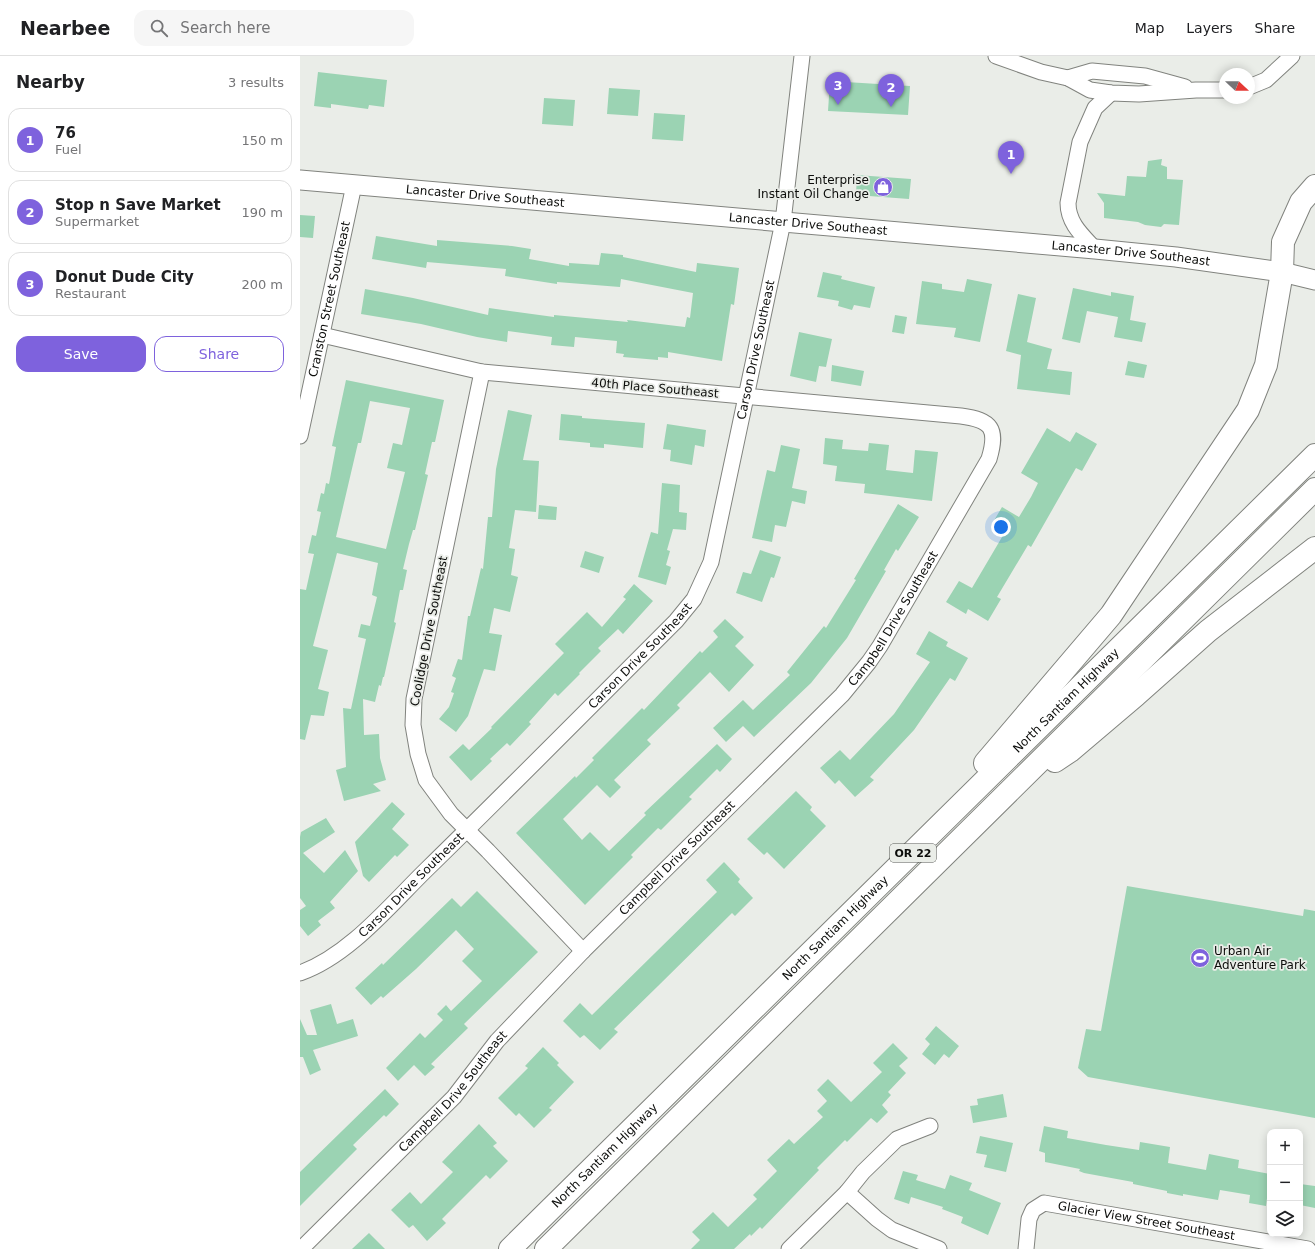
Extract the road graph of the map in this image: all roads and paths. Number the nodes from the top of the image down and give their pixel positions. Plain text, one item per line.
1 (802, 56) edge
2 (996, 56) edge
3 (1292, 56) edge
4 (1068, 78) junction
5 (1255, 85) edge
6 (1196, 90) junction
7 (1219, 90) edge
8 (1111, 93) junction
9 (300, 180) edge
10 (354, 185) junction
11 (1315, 186) edge
12 (783, 222) junction
13 (1095, 249) junction
14 (1282, 272) junction
15 (1315, 280) edge
16 (322, 335) junction
17 (482, 372) junction
18 (747, 396) junction
19 (990, 427) joint
20 (300, 436) edge
21 (1315, 455) edge
22 (1315, 489) edge
23 (1315, 548) edge
24 (1002, 798) junction
25 (466, 831) junction
26 (895, 871) junction
27 (583, 951) junction
28 (300, 973) edge
29 (930, 1126) dead end
30 (847, 1192) junction
31 (301, 1249) edge
32 (510, 1249) edge
33 (546, 1249) edge
34 (789, 1249) edge
35 (939, 1249) edge
36 (1026, 1249) edge
37 (1308, 1249) edge

1 - 12 street, Carson Drive Southeast
2 - 4 street
3 - 5 street
4 - 6 street
4 - 8 street
6 - 7 street
6 - 8 street
8 - 13 street
9 - 10 main road, Lancaster Drive Southeast
10 - 12 main road, Lancaster Drive Southeast
10 - 16 street, Cranston Street Southeast
11 - 14 highway
12 - 13 main road, Lancaster Drive Southeast
12 - 18 street, Carson Drive Southeast
13 - 14 main road, Lancaster Drive Southeast
14 - 15 main road, Lancaster Drive Southeast
14 - 26 highway
16 - 17 street, 40th Place Southeast
16 - 20 street, Cranston Street Southeast
17 - 18 street, 40th Place Southeast
17 - 25 street, Coolidge Drive Southeast
18 - 19 street, 40th Place Southeast
18 - 25 street, Carson Drive Southeast
19 - 27 street, Campbell Drive Southeast
21 - 26 highway, North Santiam Highway / OR 22
22 - 24 highway, North Santiam Highway / OR 22
23 - 24 highway
24 - 33 highway, North Santiam Highway / OR 22
25 - 27 street, Coolidge Drive Southeast
25 - 28 street, Carson Drive Southeast
26 - 32 highway, North Santiam Highway / OR 22
27 - 31 street, Campbell Drive Southeast
29 - 30 street
30 - 34 street
30 - 35 street
36 - 37 street, Glacier View Street Southeast

